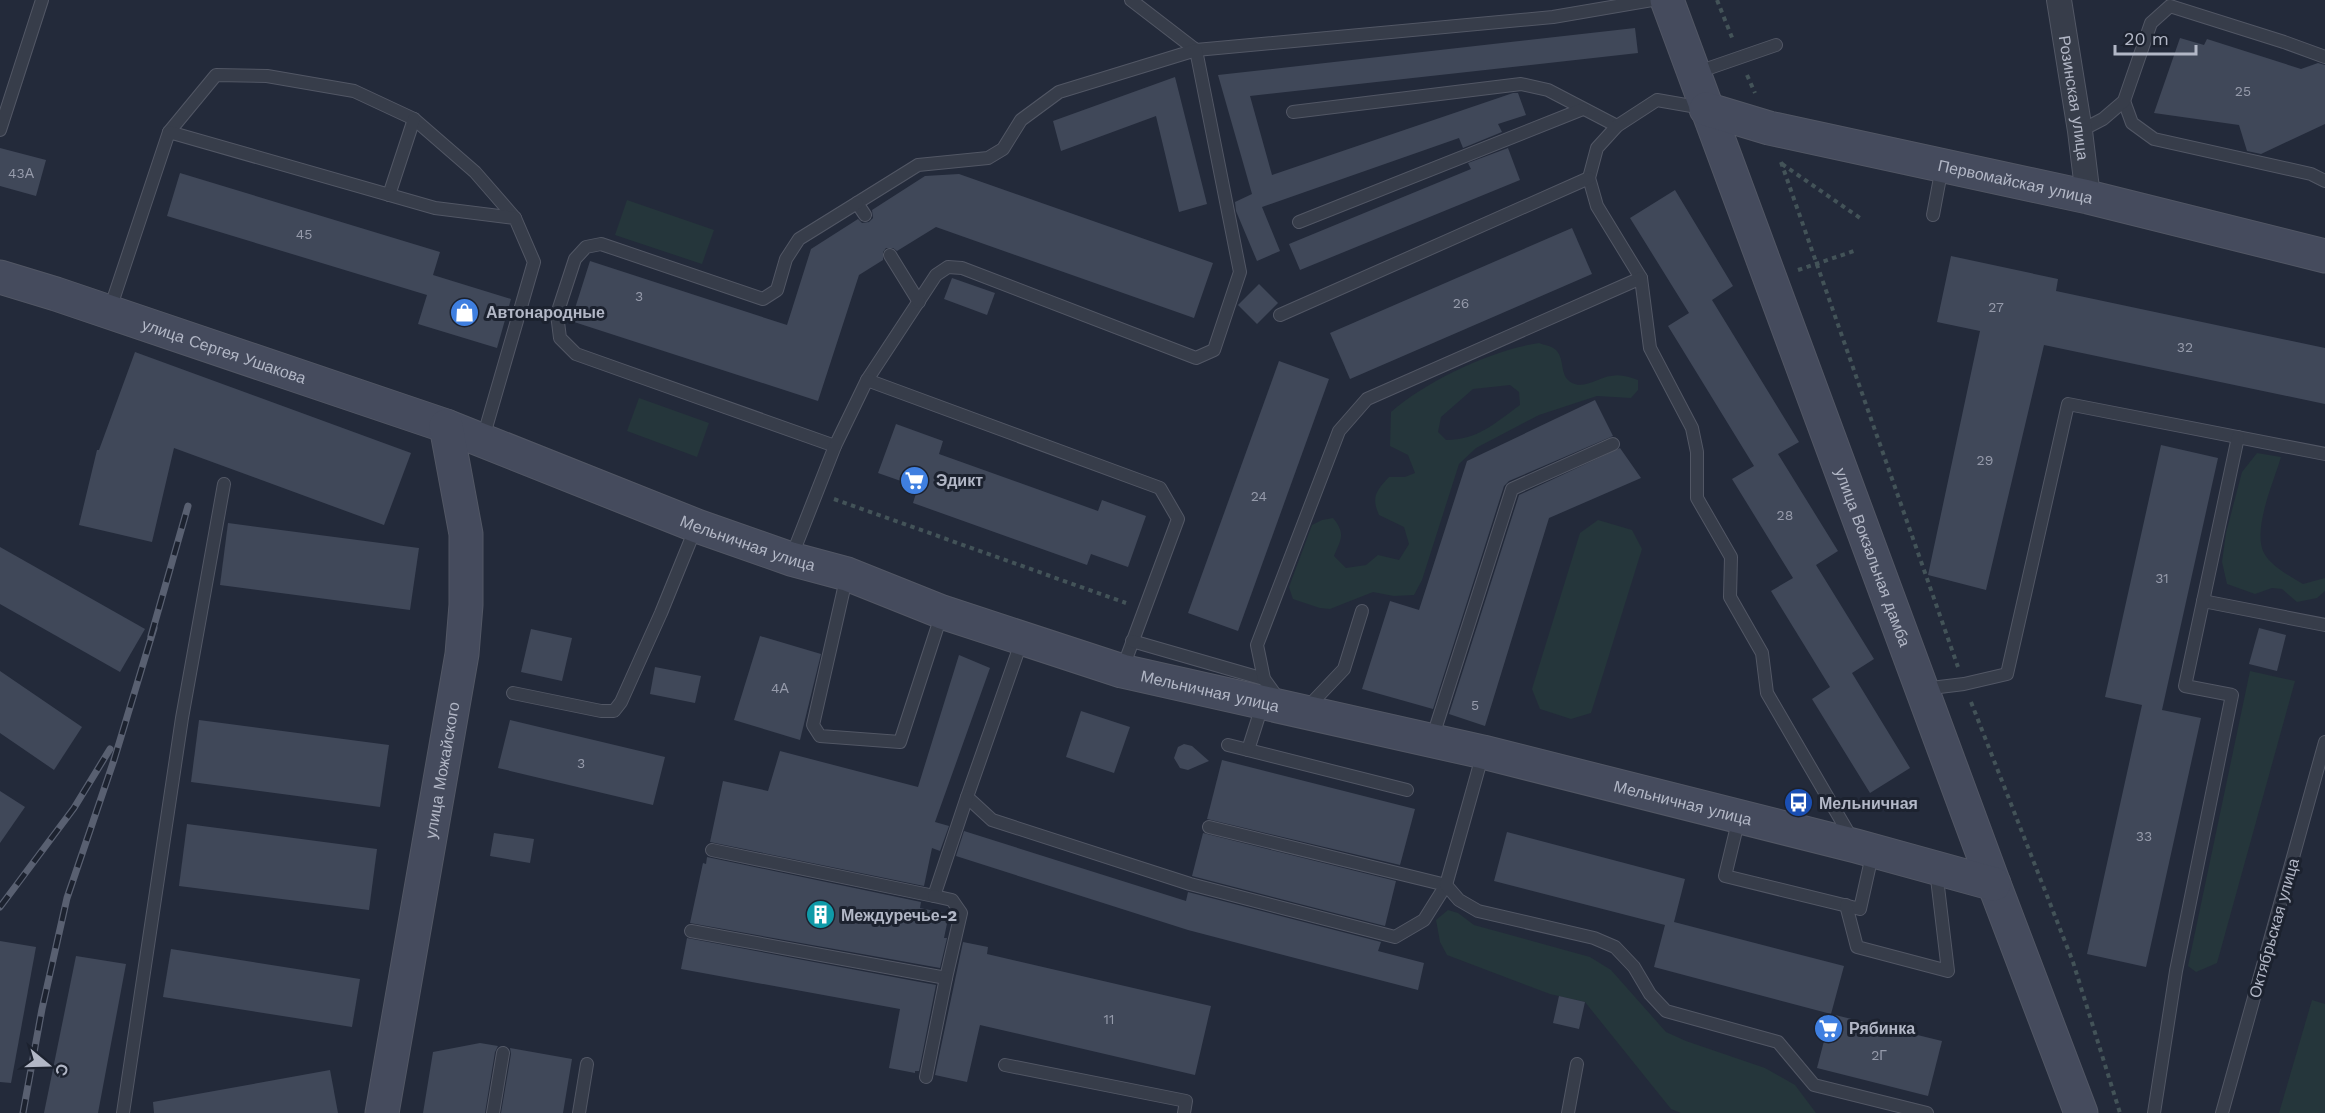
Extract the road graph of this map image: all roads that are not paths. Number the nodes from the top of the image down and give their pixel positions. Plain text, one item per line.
1 (42, 0) edge
2 (1131, 0) edge
3 (1652, 0) edge
4 (1667, 0) edge
5 (2059, 0) edge
6 (1776, 45) dead end
7 (1196, 50) junction
8 (2325, 57) edge
9 (1693, 74) junction
10 (2124, 101) junction
11 (1583, 109) junction
12 (1706, 109) junction
13 (1293, 112) dead end
14 (414, 119) junction
15 (1617, 126) junction
16 (0, 130) edge
17 (2080, 131) junction
18 (169, 132) junction
19 (1943, 164) junction
20 (1589, 178) junction
21 (2325, 181) edge
22 (389, 195) junction
23 (2088, 197) junction
24 (857, 203) junction
25 (865, 215) dead end
26 (1933, 215) dead end
27 (515, 218) junction
28 (1299, 222) dead end
29 (890, 255) dead end
30 (2325, 256) edge
31 (0, 277) edge
32 (1641, 278) junction
33 (919, 302) junction
34 (109, 312) junction
35 (1280, 315) dead end
36 (867, 380) junction
37 (446, 426) junction
38 (2238, 437) junction
39 (483, 439) junction
40 (1613, 444) dead end
41 (835, 446) junction
42 (2325, 454) edge
43 (224, 484) dead end
44 (697, 526) junction
45 (791, 559) junction
46 (847, 574) junction
47 (2203, 601) junction
48 (1362, 611) dead end
49 (942, 612) junction
50 (2325, 625) edge
51 (1022, 639) junction
52 (1127, 656) junction
53 (1922, 690) junction
54 (513, 693) dead end
55 (1279, 700) junction
56 (1432, 740) junction
57 (2325, 742) edge
58 (1228, 745) dead end
59 (1248, 750) junction
60 (1483, 752) junction
61 (2323, 760) edge
62 (1407, 790) dead end
63 (966, 797) junction
64 (1739, 816) junction
65 (1209, 828) dead end
66 (1865, 848) junction
67 (712, 850) dead end
68 (1936, 868) junction
69 (1994, 884) junction
70 (1446, 885) junction
71 (934, 896) junction
72 (1846, 905) junction
73 (691, 931) dead end
74 (946, 978) junction
75 (503, 1053) dead end
76 (587, 1064) dead end
77 (1577, 1064) dead end
78 (1005, 1065) dead end
79 (926, 1077) dead end
80 (123, 1113) edge
81 (382, 1113) edge
82 (493, 1113) edge
83 (579, 1113) edge
84 (1184, 1113) edge
85 (1568, 1113) edge
86 (1927, 1113) edge
87 (2081, 1113) edge
88 (2154, 1113) edge
89 (2222, 1113) edge

1 - 16 lane
2 - 7 lane
3 - 7 lane
4 - 9 main road, улица Вокзальная дамба
5 - 17 street, Розинская улица
6 - 9 lane
7 - 24 lane
7 - 33 lane
8 - 10 lane
9 - 12 main road, улица Вокзальная дамба
10 - 17 lane
10 - 21 lane
11 - 13 lane
11 - 15 lane
11 - 28 lane
12 - 15 lane
12 - 19 main road, Первомайская улица
12 - 53 main road, улица Вокзальная дамба
14 - 18 lane
14 - 22 lane
14 - 27 lane
15 - 20 lane
17 - 23 street, Розинская улица
18 - 22 lane
18 - 34 lane
19 - 23 main road, Первомайская улица
19 - 26 lane
20 - 32 lane
20 - 35 lane
22 - 27 lane
23 - 30 main road, Первомайская улица
24 - 25 lane
24 - 41 lane
27 - 39 lane
29 - 33 lane
31 - 34 main road, улица Сергея Ушакова
32 - 55 lane
32 - 66 lane
33 - 36 lane
34 - 37 main road, улица Сергея Ушакова
36 - 41 lane
36 - 52 lane
37 - 39 main road, Мельничная улица
37 - 81 main road, улица Можайского
38 - 42 lane
38 - 47 lane
38 - 53 lane
39 - 44 main road, Мельничная улица
40 - 56 lane
41 - 45 lane
43 - 80 lane
44 - 45 main road, Мельничная улица
44 - 54 lane
45 - 46 main road, Мельничная улица
46 - 49 main road, Мельничная улица
46 - 49 lane
47 - 50 lane
47 - 88 lane
48 - 55 lane
49 - 51 main road, Мельничная улица
51 - 52 main road, Мельничная улица
51 - 63 lane
52 - 55 main road, Мельничная улица
53 - 69 main road, улица Вокзальная дамба
55 - 56 main road, Мельничная улица
55 - 59 lane
56 - 60 main road, Мельничная улица
57 - 61 lane, Октябрьская улица
58 - 59 lane
59 - 62 lane
60 - 64 main road, Мельничная улица
60 - 70 lane
61 - 89 lane, Октябрьская улица
63 - 70 lane
63 - 71 lane
64 - 66 main road, Мельничная улица
64 - 72 lane
65 - 70 lane
66 - 68 main road, Мельничная улица
66 - 72 lane
67 - 71 lane
68 - 69 main road, Мельничная улица
68 - 72 lane
69 - 87 main road, улица Вокзальная дамба
70 - 86 lane
71 - 74 lane
73 - 74 lane
74 - 79 lane
75 - 82 lane
76 - 83 lane
77 - 85 lane
78 - 84 lane

